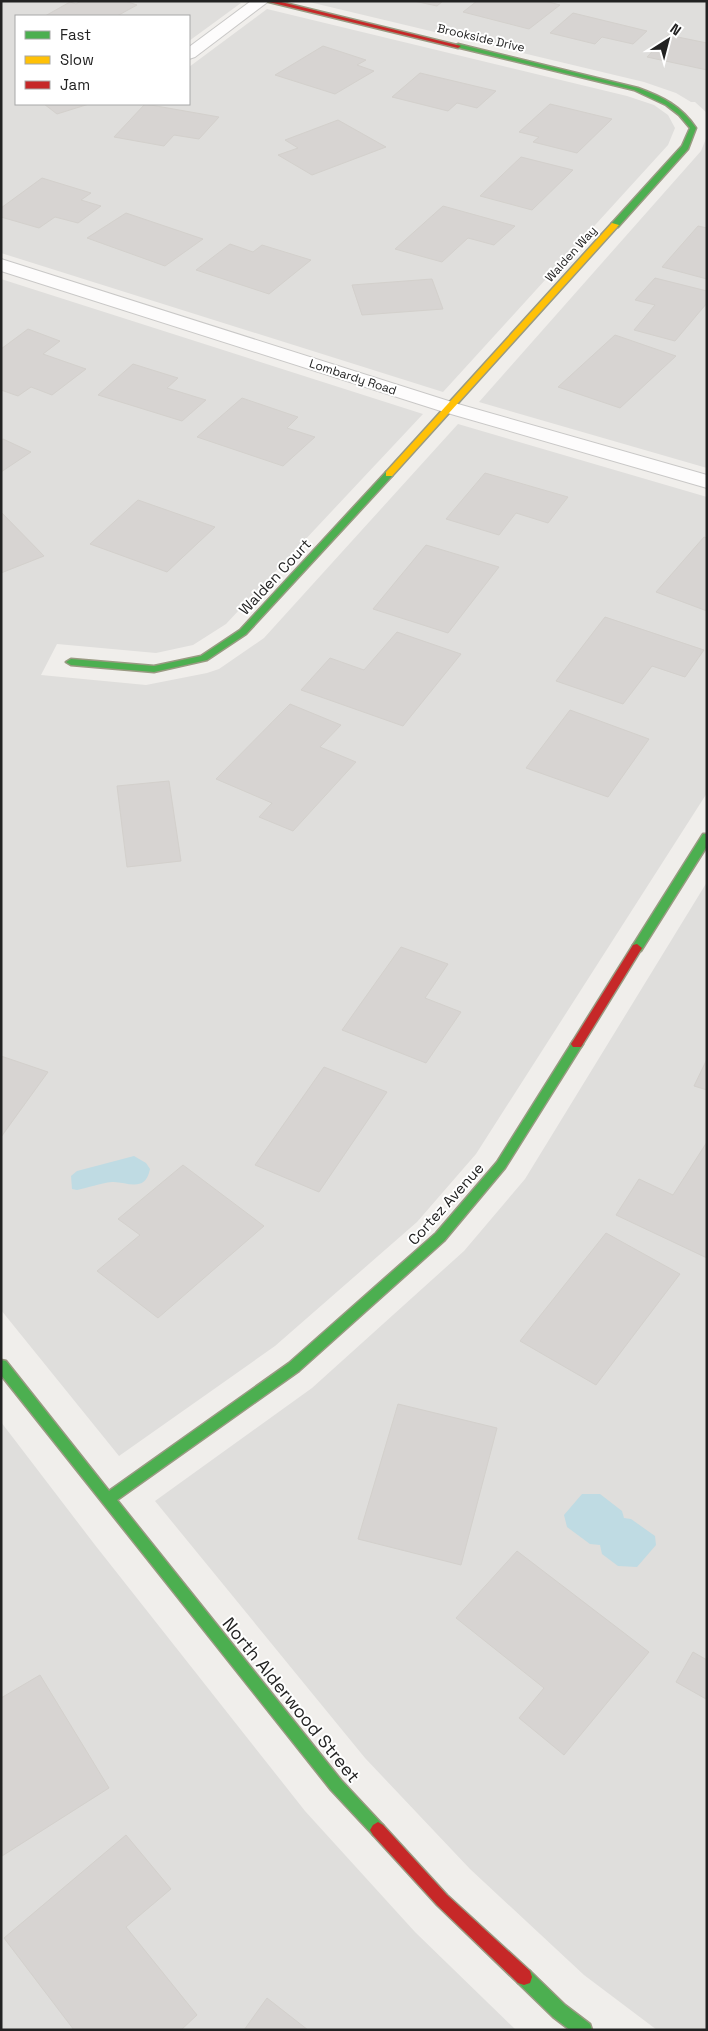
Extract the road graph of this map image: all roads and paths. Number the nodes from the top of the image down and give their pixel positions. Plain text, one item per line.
1 (261, 1) edge
2 (268, 1) edge
3 (190, 53) edge
4 (684, 112) joint
5 (1, 266) edge
6 (451, 408) junction
7 (707, 482) edge
8 (72, 662) dead end
9 (707, 837) edge
10 (1, 1365) edge
11 (107, 1500) junction
12 (584, 2030) edge

1 - 3 street
2 - 4 street, Brookside Drive
4 - 6 street, Walden Way
5 - 6 street, Lombardy Road
6 - 7 street, Lombardy Road
6 - 8 street, Walden Court
9 - 11 street, Cortez Avenue
10 - 11 street, North Alderwood Street
11 - 12 street, North Alderwood Street

